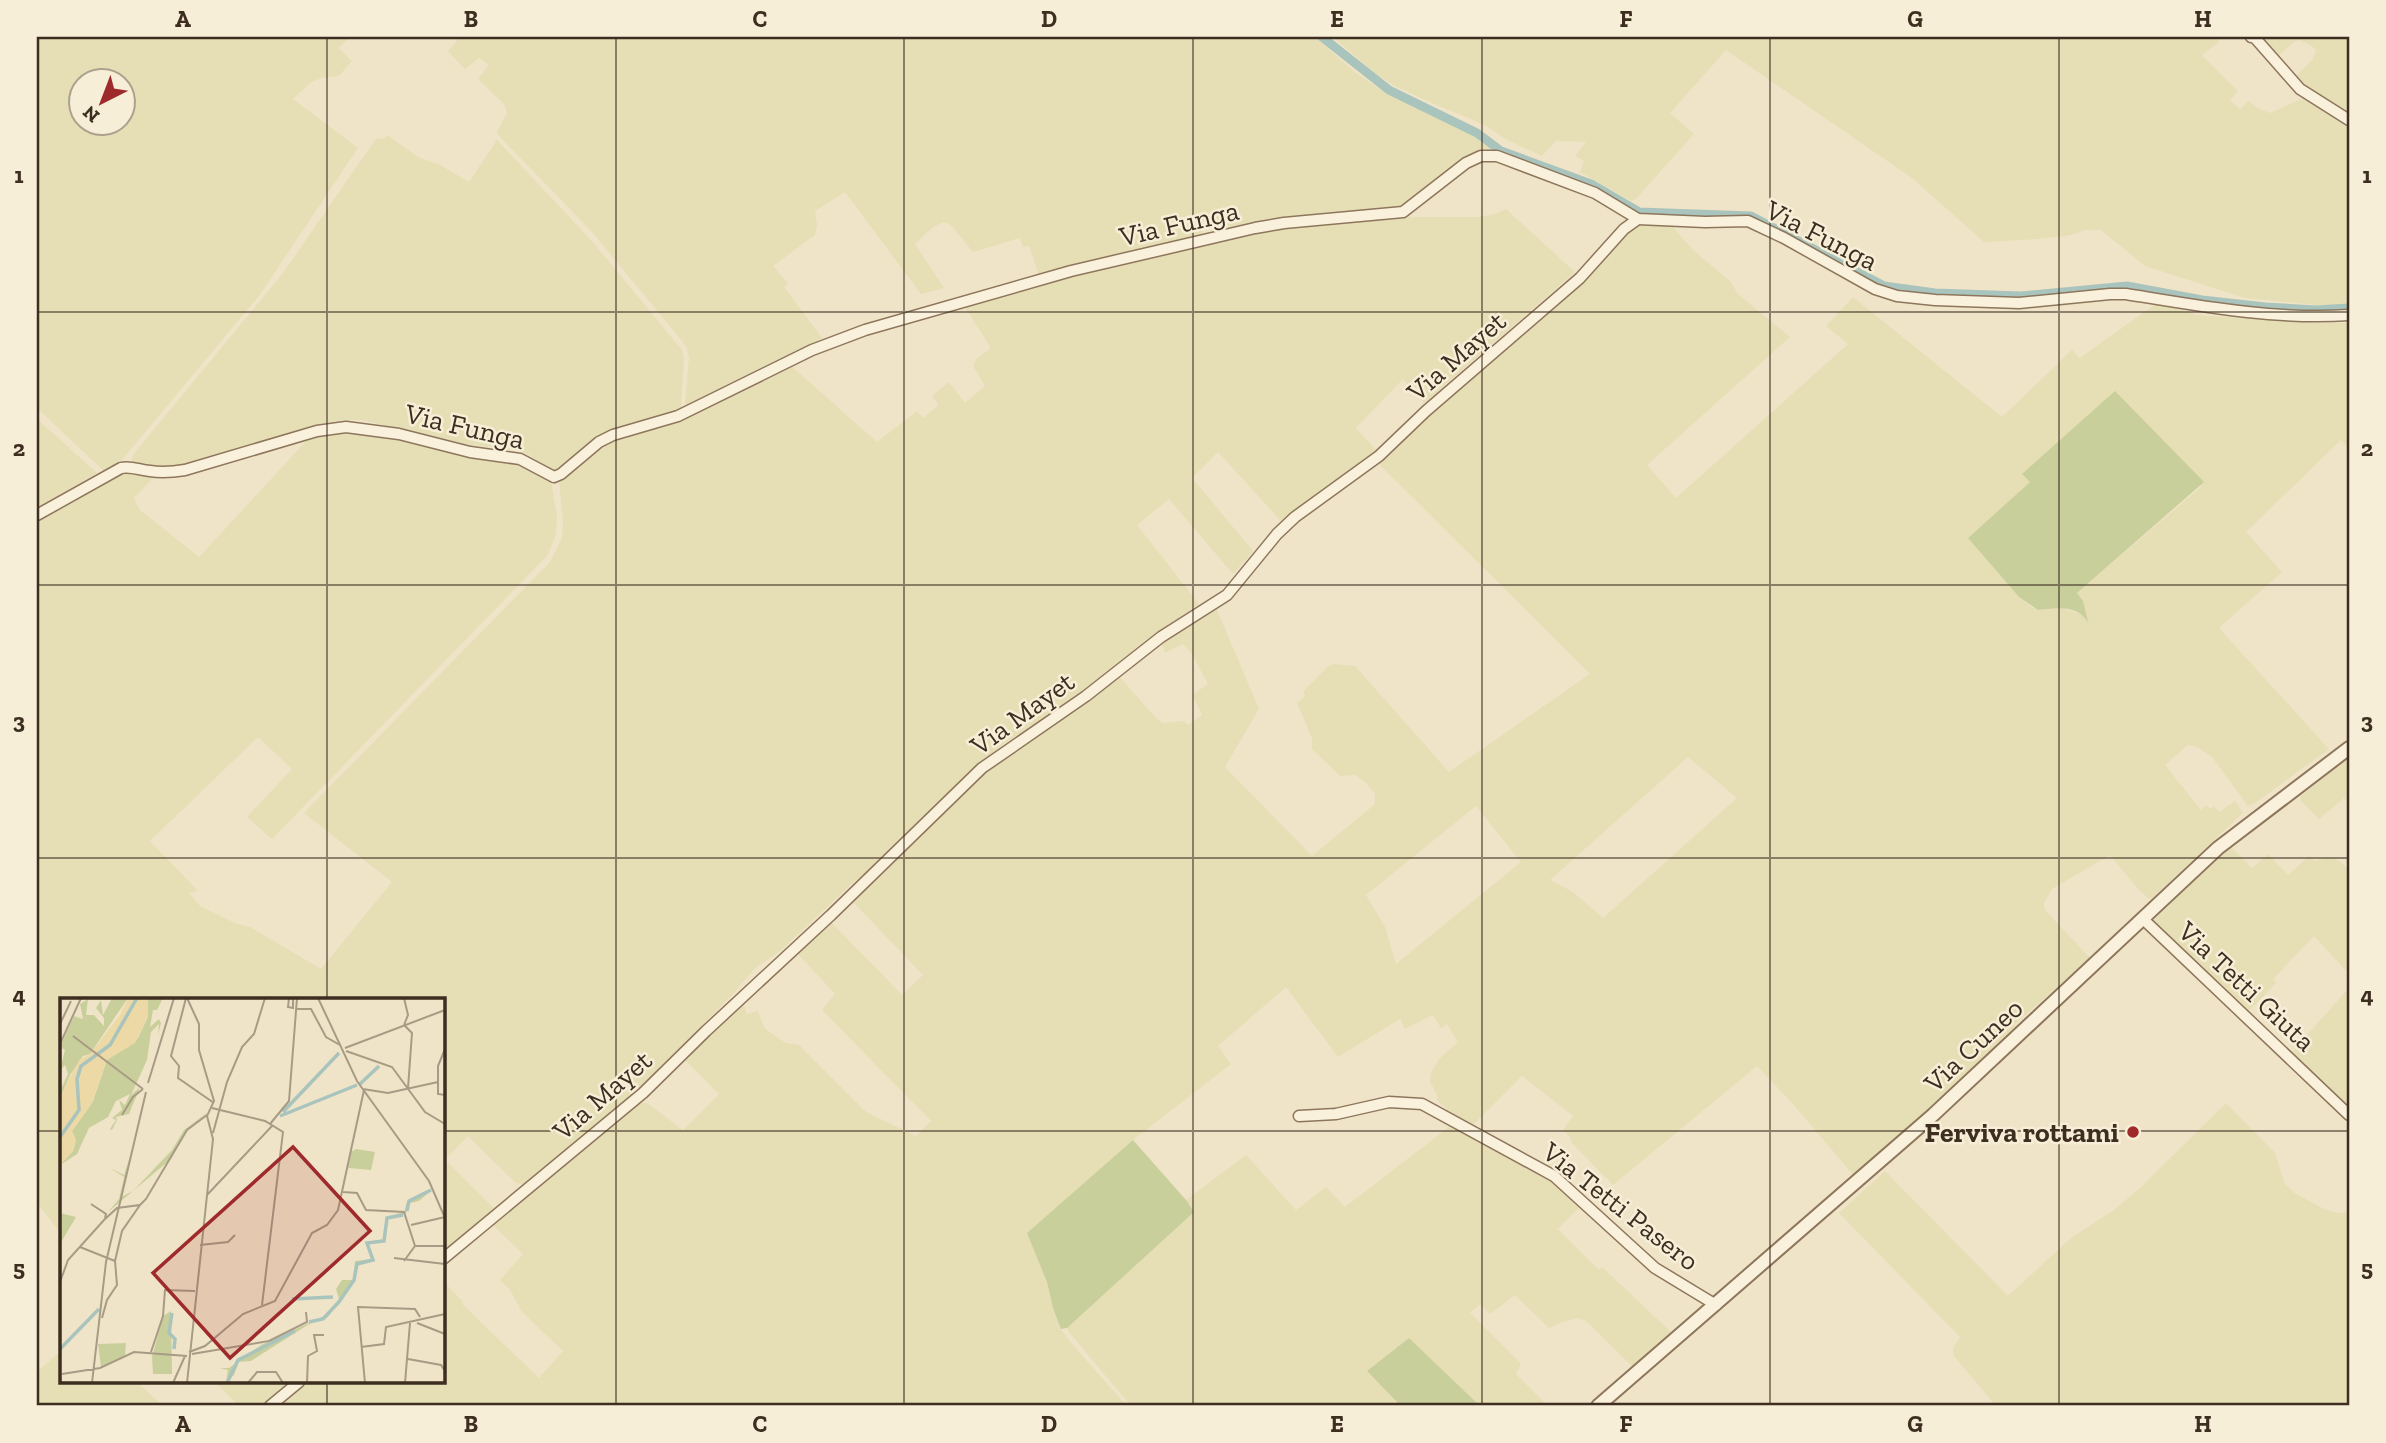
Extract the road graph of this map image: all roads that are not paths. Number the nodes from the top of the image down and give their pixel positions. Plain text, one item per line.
1 (2251, 37) edge
2 (2349, 120) edge
3 (1637, 219) junction
4 (2349, 315) edge
5 (37, 515) edge
6 (2349, 748) edge
7 (2143, 919) junction
8 (2349, 1115) edge
9 (1299, 1116) dead end
10 (444, 1258) edge
11 (1716, 1306) junction
12 (297, 1384) edge
13 (270, 1406) edge
14 (1598, 1406) edge

1 - 2 street
3 - 4 street, Via Funga
3 - 5 street, Via Funga
3 - 10 street, Via Mayet
6 - 7 street, Via Cuneo
7 - 8 street, Via Tetti Giuta
7 - 11 street, Via Cuneo
9 - 11 street, Via Tetti Pasero
11 - 14 street, Via Cuneo
12 - 13 street

